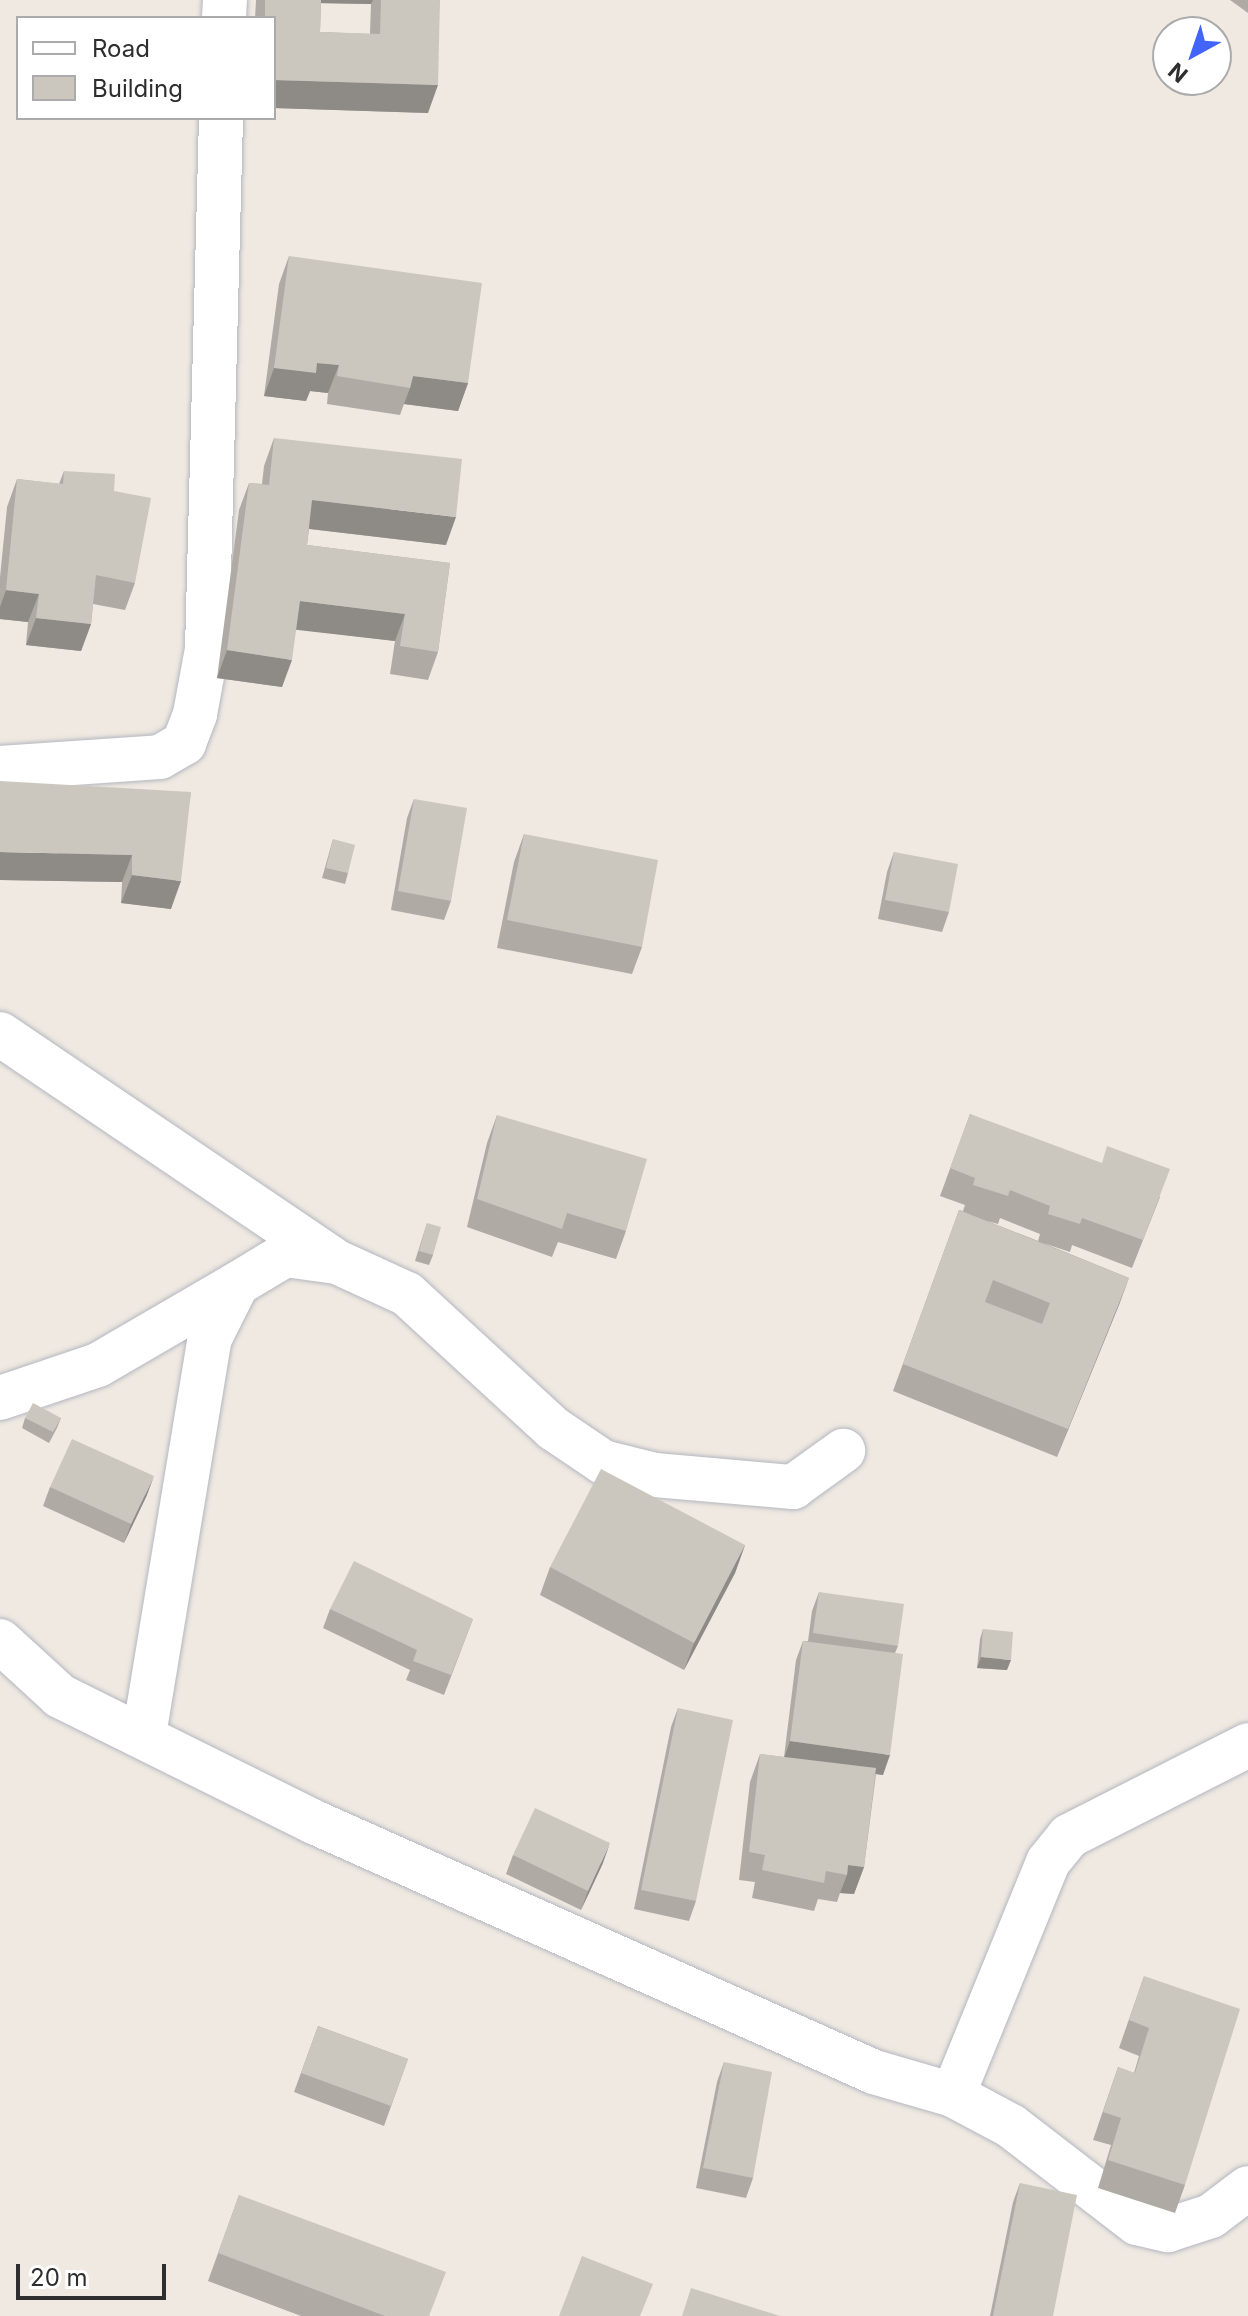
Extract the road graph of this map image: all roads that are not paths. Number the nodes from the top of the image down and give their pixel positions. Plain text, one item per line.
1 (221, 120) edge
2 (0, 768) edge
3 (0, 1034) edge
4 (337, 1262) junction
5 (237, 1284) junction
6 (0, 1398) edge
7 (843, 1451) dead end
8 (0, 1641) edge
9 (144, 1735) junction
10 (1248, 1745) edge
11 (953, 2095) junction
12 (1248, 2188) edge
13 (1229, 2218) edge

1 - 2 street
3 - 4 street
4 - 5 street
4 - 7 street
5 - 6 street
5 - 9 street
8 - 9 street
9 - 11 street
10 - 11 street
11 - 13 street
12 - 13 street

